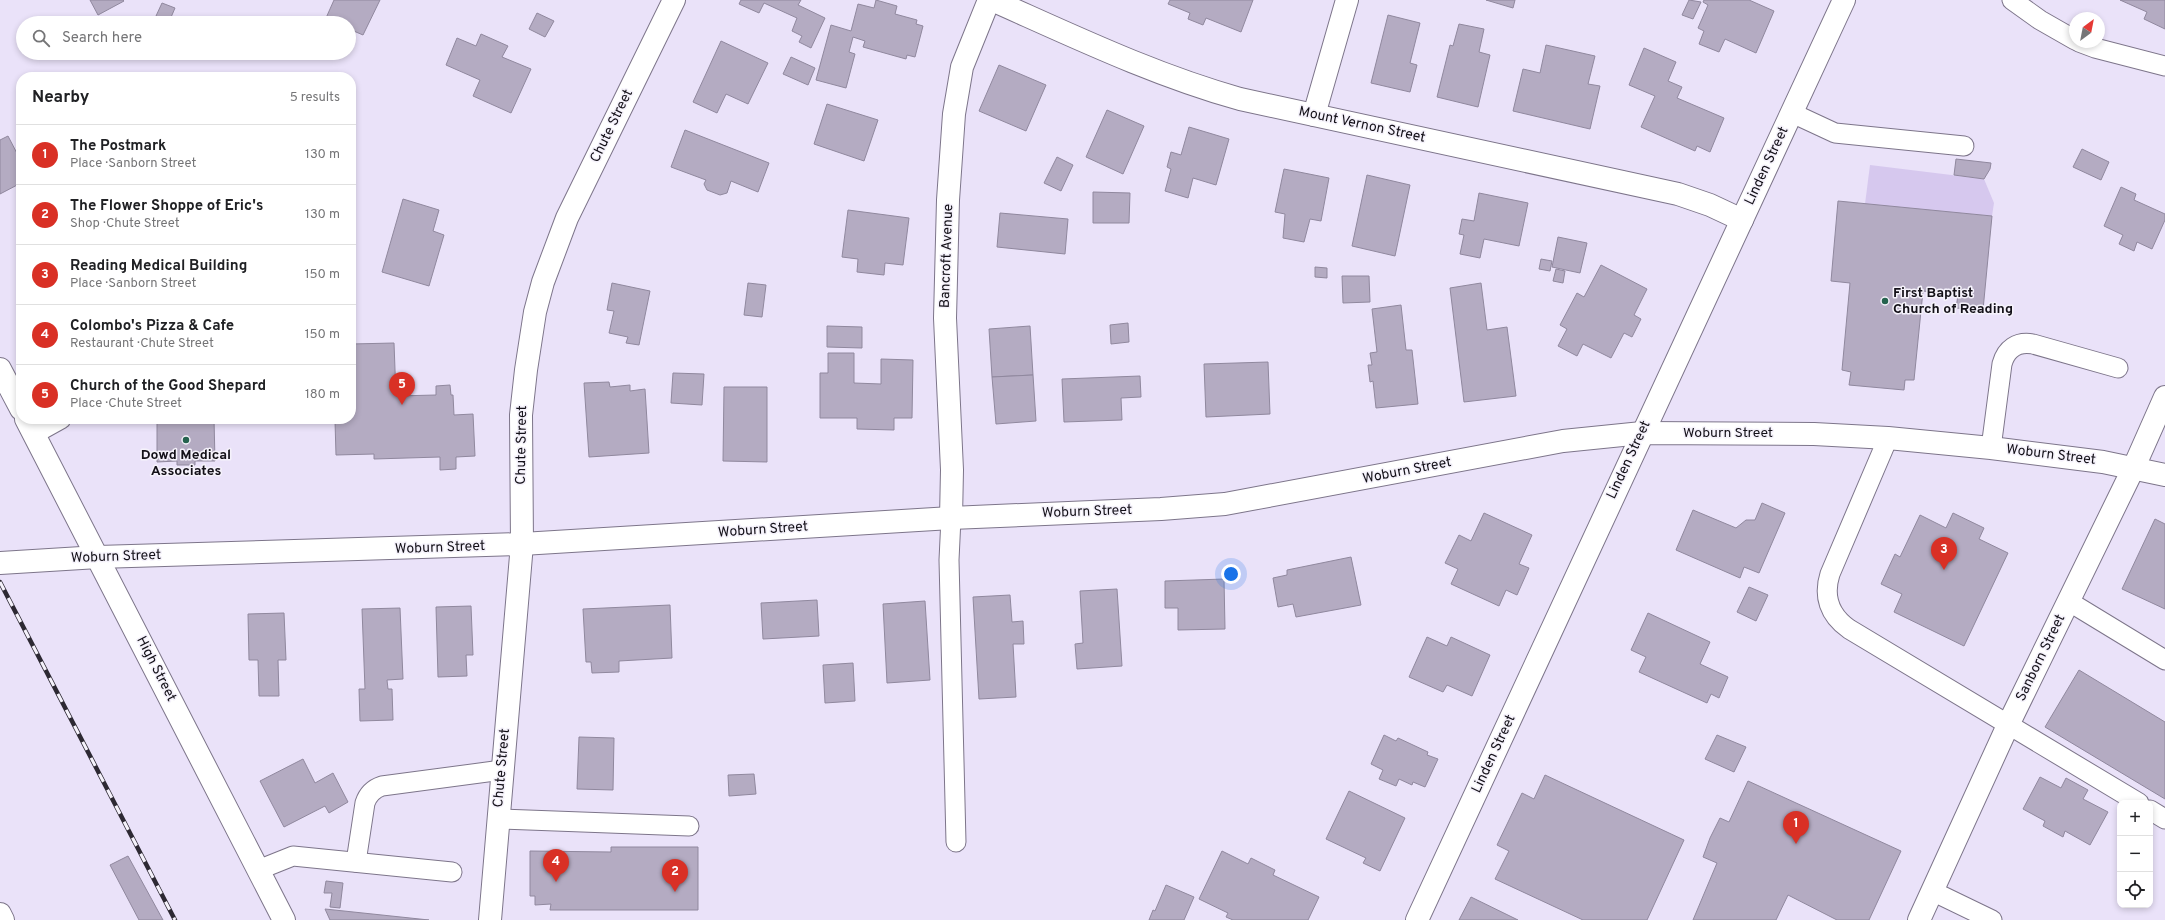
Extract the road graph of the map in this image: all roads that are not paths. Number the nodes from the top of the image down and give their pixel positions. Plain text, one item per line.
1 (674, 0) edge
2 (990, 0) edge
3 (1347, 0) edge
4 (1844, 0) edge
5 (2012, 0) edge
6 (2069, 37) edge
7 (2095, 48) edge
8 (2165, 66) edge
9 (1792, 113) junction
10 (1314, 115) junction
11 (1964, 146) dead end
12 (1742, 220) junction
13 (2118, 368) dead end
14 (0, 369) edge
15 (2165, 397) edge
16 (16, 400) edge
17 (30, 426) edge
18 (1642, 433) junction
19 (1888, 438) junction
20 (1991, 448) junction
21 (2134, 467) junction
22 (2165, 475) edge
23 (951, 518) junction
24 (522, 544) junction
25 (98, 557) junction
26 (0, 563) edge
27 (2068, 601) junction
28 (2165, 660) edge
29 (2009, 723) junction
30 (502, 770) junction
31 (2134, 800) edge
32 (2153, 812) edge
33 (498, 819) junction
34 (2165, 819) edge
35 (689, 826) dead end
36 (956, 842) dead end
37 (356, 862) junction
38 (258, 870) junction
39 (452, 872) dead end
40 (1932, 891) junction
41 (0, 914) edge
42 (3, 920) edge
43 (284, 920) edge
44 (490, 920) edge
45 (1417, 920) edge
46 (1919, 920) edge
47 (1992, 920) edge

1 - 24 street, Chute Street
2 - 10 street, Mount Vernon Street
2 - 23 street, Bancroft Avenue
3 - 10 street
4 - 9 street, Linden Street
5 - 6 lane
7 - 8 lane
9 - 11 lane
9 - 12 street, Linden Street
10 - 12 street, Mount Vernon Street
12 - 18 street, Linden Street
13 - 20 lane
14 - 16 street
15 - 21 street, Sanborn Street
17 - 25 street, High Street
18 - 19 street, Woburn Street
18 - 23 street, Woburn Street
18 - 45 street, Linden Street
19 - 20 street, Woburn Street
19 - 29 lane
20 - 21 street, Woburn Street
21 - 22 street, Woburn Street
21 - 27 street, Sanborn Street
23 - 24 street, Woburn Street
23 - 36 lane
24 - 25 street, Woburn Street
24 - 30 street, Chute Street
25 - 26 street, Woburn Street
25 - 38 street, High Street
27 - 28 lane
27 - 29 street, Sanborn Street
29 - 31 lane
29 - 40 street, Sanborn Street
30 - 33 street, Chute Street
30 - 37 lane
32 - 34 lane
33 - 35 lane
33 - 44 street, Chute Street
37 - 38 lane
37 - 39 lane
38 - 43 street, High Street
40 - 46 street, Sanborn Street
40 - 47 lane
41 - 42 street

